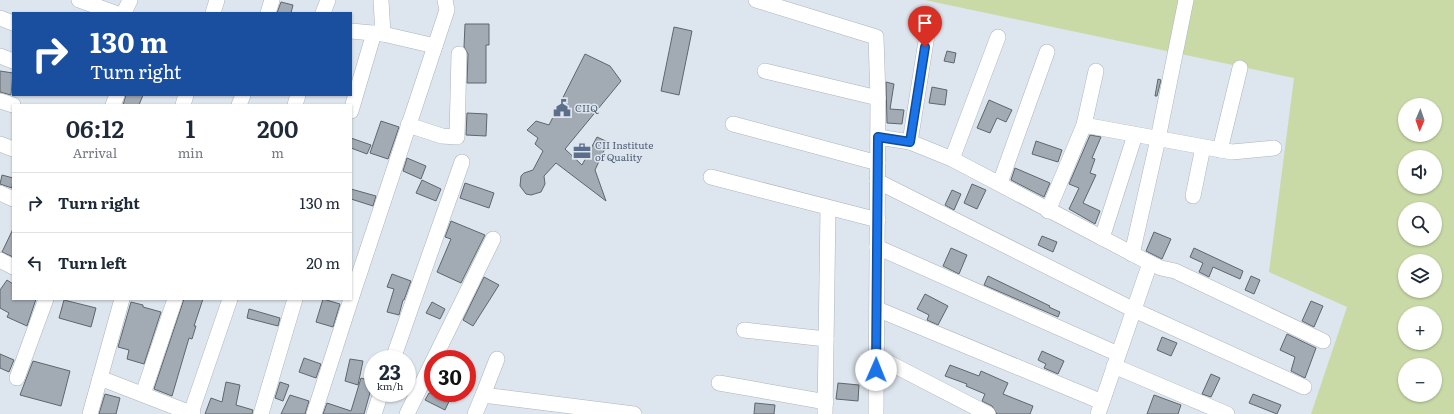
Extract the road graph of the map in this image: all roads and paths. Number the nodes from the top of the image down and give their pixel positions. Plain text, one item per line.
1 (79, 0) edge
2 (130, 0) edge
3 (272, 0) edge
4 (328, 0) edge
5 (381, 0) edge
6 (446, 0) edge
7 (756, 0) edge
8 (1186, 0) edge
9 (112, 12) edge
10 (124, 12) edge
11 (268, 12) edge
12 (323, 12) edge
13 (930, 16) dead end
14 (0, 18) edge
15 (12, 23) edge
16 (352, 31) edge
17 (379, 34) junction
18 (998, 37) dead end
19 (435, 46) junction
20 (1047, 52) dead end
21 (459, 54) dead end
22 (0, 56) edge
23 (12, 61) edge
24 (1240, 68) dead end
25 (765, 71) dead end
26 (1096, 71) dead end
27 (878, 98) junction
28 (0, 101) edge
29 (12, 105) edge
30 (352, 108) edge
31 (733, 124) dead end
32 (408, 125) junction
33 (1084, 125) junction
34 (1135, 135) junction
35 (878, 137) junction
36 (1158, 139) junction
37 (910, 142) junction
38 (0, 144) edge
39 (1203, 148) junction
40 (1274, 148) dead end
41 (12, 149) edge
42 (1220, 150) junction
43 (952, 158) junction
44 (462, 162) dead end
45 (878, 163) junction
46 (711, 177) dead end
47 (877, 181) junction
48 (1000, 183) junction
49 (0, 193) edge
50 (1193, 196) dead end
51 (12, 199) edge
52 (828, 208) junction
53 (1048, 211) junction
54 (878, 220) junction
55 (1102, 238) junction
56 (493, 239) dead end
57 (877, 247) junction
58 (1132, 254) junction
59 (0, 260) edge
60 (1150, 263) junction
61 (12, 266) edge
62 (352, 296) edge
63 (46, 300) edge
64 (122, 300) edge
65 (175, 300) edge
66 (230, 300) edge
67 (295, 300) edge
68 (351, 300) edge
69 (877, 309) junction
70 (1134, 310) junction
71 (744, 330) dead end
72 (826, 339) junction
73 (1323, 341) dead end
74 (396, 350) edge
75 (438, 350) edge
76 (876, 356) junction
77 (497, 359) dead end
78 (1116, 360) junction
79 (17, 378) dead end
80 (100, 378) junction
81 (424, 379) edge
82 (719, 383) dead end
83 (1304, 387) dead end
84 (143, 394) junction
85 (483, 395) junction
86 (378, 402) edge
87 (826, 408) edge
88 (1100, 408) edge
89 (90, 414) edge
90 (192, 414) edge
91 (261, 414) edge
92 (314, 414) edge
93 (374, 414) edge
94 (407, 414) edge
95 (475, 414) edge
96 (634, 414) edge
97 (876, 414) edge
98 (988, 414) edge
99 (1226, 414) edge

1 - 9 street
2 - 10 street
3 - 11 street
4 - 12 street
5 - 17 street
6 - 19 street
7 - 27 street
8 - 36 street
13 - 37 street
14 - 15 street
16 - 17 street
17 - 19 street
17 - 30 street
18 - 43 street
19 - 32 street
20 - 48 street
21 - 32 street
22 - 23 street
24 - 42 street
25 - 27 street
26 - 33 street
27 - 35 street
28 - 29 street
31 - 45 street
32 - 62 street
33 - 34 street
33 - 53 street
34 - 36 street
34 - 55 street
35 - 37 street
35 - 45 street
36 - 39 street
36 - 58 street
37 - 43 street
38 - 41 street
39 - 42 street
39 - 50 street
40 - 42 street
43 - 48 street
44 - 74 street
45 - 47 street
46 - 52 street
47 - 54 street
47 - 70 street
48 - 53 street
49 - 51 street
52 - 54 street
52 - 72 street
53 - 55 street
54 - 57 street
55 - 58 street
56 - 75 street
57 - 69 street
57 - 78 street
58 - 60 street
59 - 61 street
60 - 70 street
60 - 73 street
63 - 79 street
64 - 80 street
65 - 84 street
66 - 90 street
67 - 91 street
68 - 92 street
69 - 76 street
69 - 88 street
70 - 78 street
70 - 83 street
71 - 72 street
72 - 87 street
76 - 97 street
76 - 98 street
77 - 85 street
78 - 88 street
78 - 99 street
80 - 84 street
80 - 89 street
81 - 94 street
82 - 87 street
84 - 90 street
85 - 95 street
85 - 96 street
86 - 93 street

